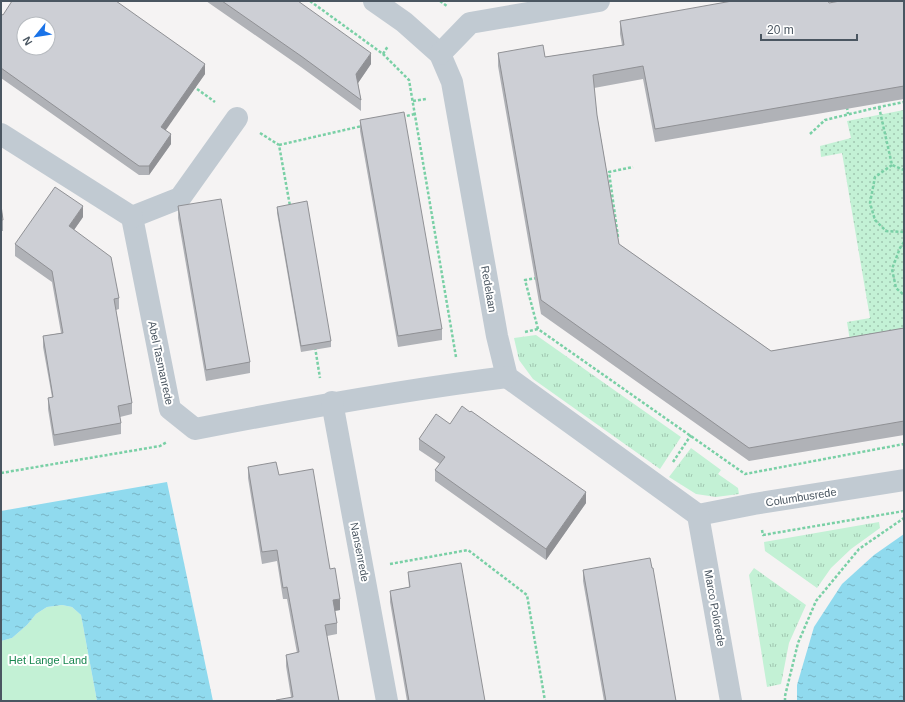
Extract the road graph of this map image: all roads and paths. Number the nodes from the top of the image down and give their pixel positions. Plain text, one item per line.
1 (310, 1) edge
2 (374, 1) edge
3 (599, 1) edge
4 (440, 54) junction
5 (187, 82) edge
6 (904, 102) edge
7 (847, 107) edge
8 (879, 107) junction
9 (415, 114) junction
10 (848, 114) junction
11 (237, 118) junction
12 (400, 118) edge
13 (362, 126) edge
14 (1, 134) edge
15 (810, 134) dead end
16 (279, 144) junction
17 (892, 165) junction
18 (633, 167) dead end
19 (904, 170) edge
20 (290, 207) edge
21 (132, 217) junction
22 (904, 232) edge
23 (618, 238) edge
24 (904, 242) edge
25 (540, 278) edge
26 (904, 295) edge
27 (314, 341) edge
28 (507, 377) junction
29 (461, 383) junction
30 (328, 403) junction
31 (195, 429) junction
32 (904, 444) edge
33 (1, 473) edge
34 (904, 480) edge
35 (698, 515) junction
36 (904, 518) edge
37 (363, 569) junction
38 (387, 701) edge
39 (545, 701) edge
40 (732, 701) edge
41 (785, 701) edge

1 - 9 path
2 - 4 street, Redelaan
3 - 4 street
4 - 28 street, Redelaan
5 - 11 path
6 - 8 path
7 - 10 path
8 - 10 path
8 - 17 path
9 - 12 path
9 - 29 path
10 - 15 path
11 - 16 path
11 - 21 street
13 - 16 path
14 - 21 street
16 - 20 path
17 - 19 path
17 - 22 path
18 - 23 path
21 - 31 street, Abel Tasmanrede
24 - 26 path
25 - 32 path
27 - 30 path
28 - 29 street
28 - 35 street
29 - 30 street
30 - 31 street
30 - 37 street, Nansenrede
31 - 33 path
34 - 35 street, Columbusrede
35 - 40 street, Marco Polorede
36 - 41 path
37 - 38 street, Nansenrede
37 - 39 path

